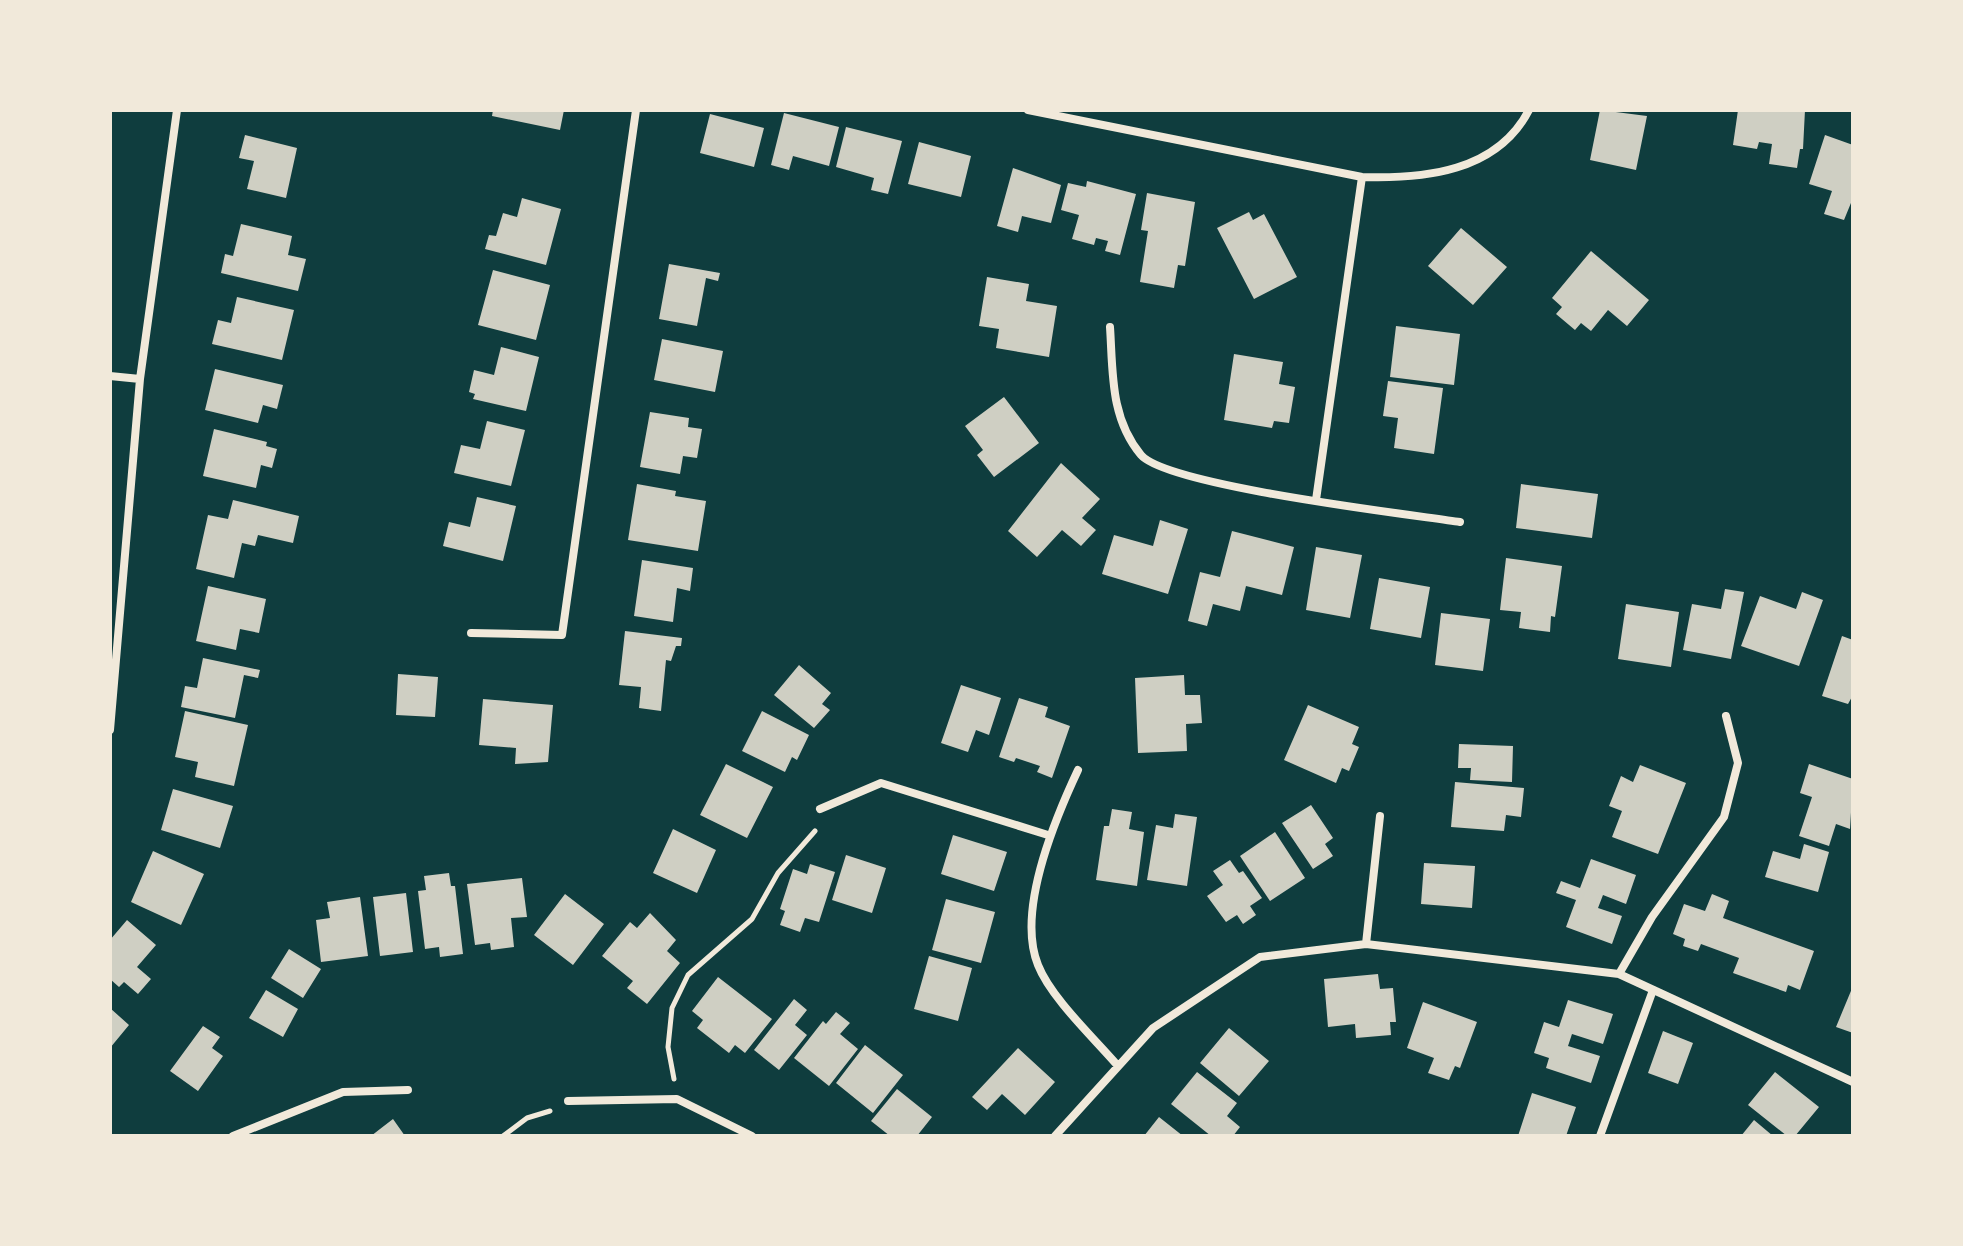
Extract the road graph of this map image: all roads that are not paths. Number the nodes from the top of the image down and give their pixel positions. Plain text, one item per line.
1 (177, 110) edge
2 (636, 110) edge
3 (1028, 110) edge
4 (1529, 110) edge
5 (1362, 177) junction
6 (1110, 327) dead end
7 (110, 376) edge
8 (140, 379) junction
9 (1316, 500) junction
10 (1460, 522) dead end
11 (471, 633) dead end
12 (1726, 716) dead end
13 (110, 730) edge
14 (1078, 770) dead end
15 (820, 809) road end
16 (1380, 816) dead end
17 (1048, 835) junction
18 (1366, 944) junction
19 (1619, 974) junction
20 (1653, 990) junction
21 (1118, 1066) junction
22 (1853, 1082) edge
23 (408, 1090) dead end
24 (568, 1101) road end
25 (233, 1136) edge
26 (752, 1136) edge
27 (1055, 1136) edge
28 (1600, 1136) edge

1 - 8 street
2 - 11 street
3 - 5 street
4 - 5 street
5 - 9 street
6 - 9 street
7 - 8 street
8 - 13 street
9 - 10 street
12 - 19 street
14 - 17 street
15 - 17 street
16 - 18 street
17 - 21 street
18 - 19 street
18 - 21 street
19 - 20 street
20 - 22 street
20 - 28 street
21 - 27 street
23 - 25 street
24 - 26 street

